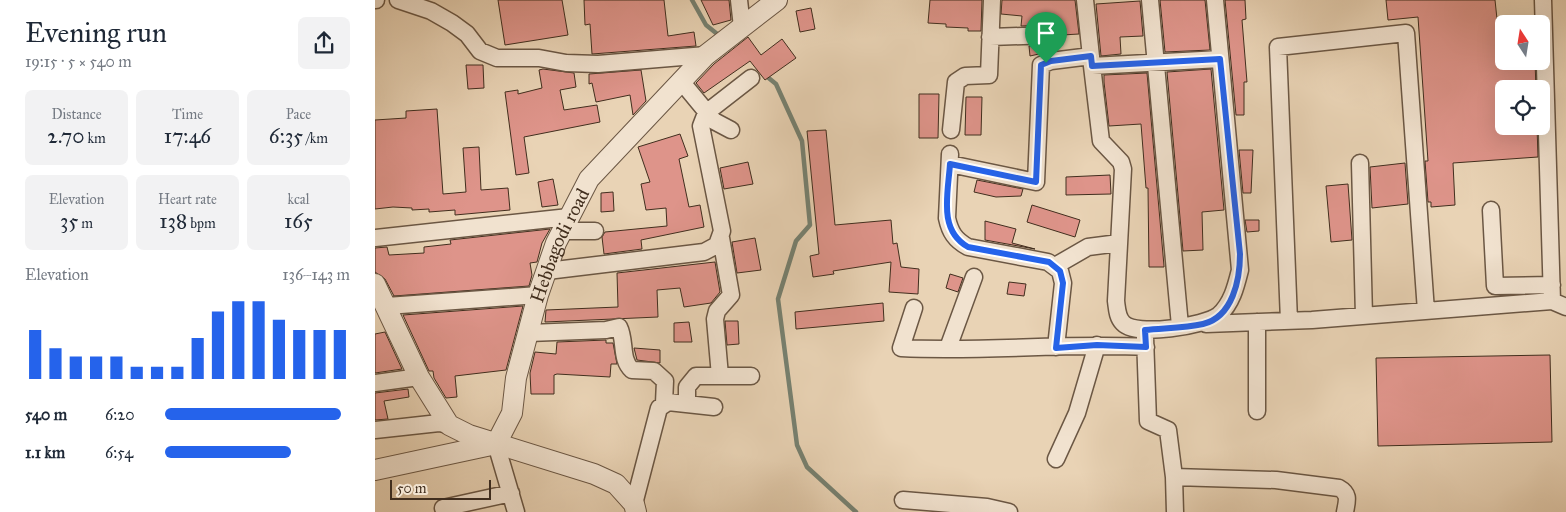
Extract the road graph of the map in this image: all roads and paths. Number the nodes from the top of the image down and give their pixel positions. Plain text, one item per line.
1 (398, 0) edge
2 (739, 0) edge
3 (777, 0) edge
4 (991, 0) edge
5 (1085, 0) edge
6 (1150, 0) edge
7 (1215, 0) edge
8 (1543, 0) edge
9 (1052, 36) dead end
10 (990, 37) junction
11 (724, 40) junction
12 (1220, 59) junction
13 (1091, 61) junction
14 (1156, 62) junction
15 (751, 78) dead end
16 (681, 81) junction
17 (706, 113) junction
18 (731, 130) dead end
19 (951, 130) dead end
20 (1360, 163) dead end
21 (1491, 210) dead end
22 (566, 224) junction
23 (595, 230) dead end
24 (375, 238) edge
25 (721, 238) junction
26 (1119, 243) junction
27 (1055, 266) junction
28 (547, 271) junction
29 (974, 277) dead end
30 (375, 284) edge
31 (538, 295) junction
32 (1557, 297) edge
33 (914, 308) dead end
34 (1426, 311) junction
35 (384, 312) edge
36 (1364, 316) junction
37 (1289, 321) junction
38 (1257, 322) junction
39 (1204, 324) junction
40 (1180, 326) junction
41 (1145, 330) junction
42 (529, 333) junction
43 (1097, 345) junction
44 (1146, 347) junction
45 (948, 348) junction
46 (1056, 348) junction
47 (720, 376) junction
48 (751, 376) dead end
49 (419, 377) junction
50 (375, 383) edge
51 (663, 404) junction
52 (687, 404) junction
53 (714, 407) dead end
54 (1257, 411) dead end
55 (449, 425) junction
56 (375, 430) edge
57 (496, 444) junction
58 (1056, 459) dead end
59 (375, 470) edge
60 (1174, 477) junction
61 (511, 494) junction
62 (903, 500) dead end
63 (443, 508) dead end
64 (635, 508) edge
65 (516, 512) edge
66 (1009, 512) edge
67 (1175, 512) edge
68 (1345, 512) edge

1 - 11 street
2 - 11 street
3 - 11 street, Hebbagodi road
4 - 10 street
5 - 13 street
6 - 14 street
7 - 12 street
8 - 32 street
9 - 10 street
10 - 19 street
11 - 16 street, Hebbagodi road
12 - 14 street
12 - 39 street
13 - 14 street
13 - 26 street
13 - 27 street
14 - 40 street
15 - 17 street
16 - 17 street
16 - 22 street, Hebbagodi road
17 - 18 street
17 - 25 street
20 - 36 street
21 - 32 street
22 - 23 street
22 - 24 street
22 - 28 street, Hebbagodi road
25 - 28 street
25 - 47 street
26 - 27 street
26 - 41 street
27 - 46 street
28 - 31 street, Hebbagodi road
29 - 45 street
30 - 35 street
31 - 35 street
31 - 42 street, Hebbagodi road
32 - 34 street
33 - 45 street
34 - 36 street
34 - 37 street
35 - 49 street
36 - 37 street
37 - 38 street
38 - 39 street
38 - 54 street
39 - 40 street
40 - 41 street
41 - 44 street
42 - 51 street
42 - 57 street, Hebbagodi road
43 - 44 street
43 - 46 street
43 - 58 street
44 - 60 street
45 - 46 street
47 - 48 street
47 - 52 street
49 - 50 street
49 - 55 street
51 - 52 street
51 - 64 street
52 - 53 street
55 - 56 street
55 - 57 street
57 - 59 street
57 - 61 street
57 - 64 street
60 - 67 street
60 - 68 street
61 - 63 street
61 - 65 street
62 - 66 street

